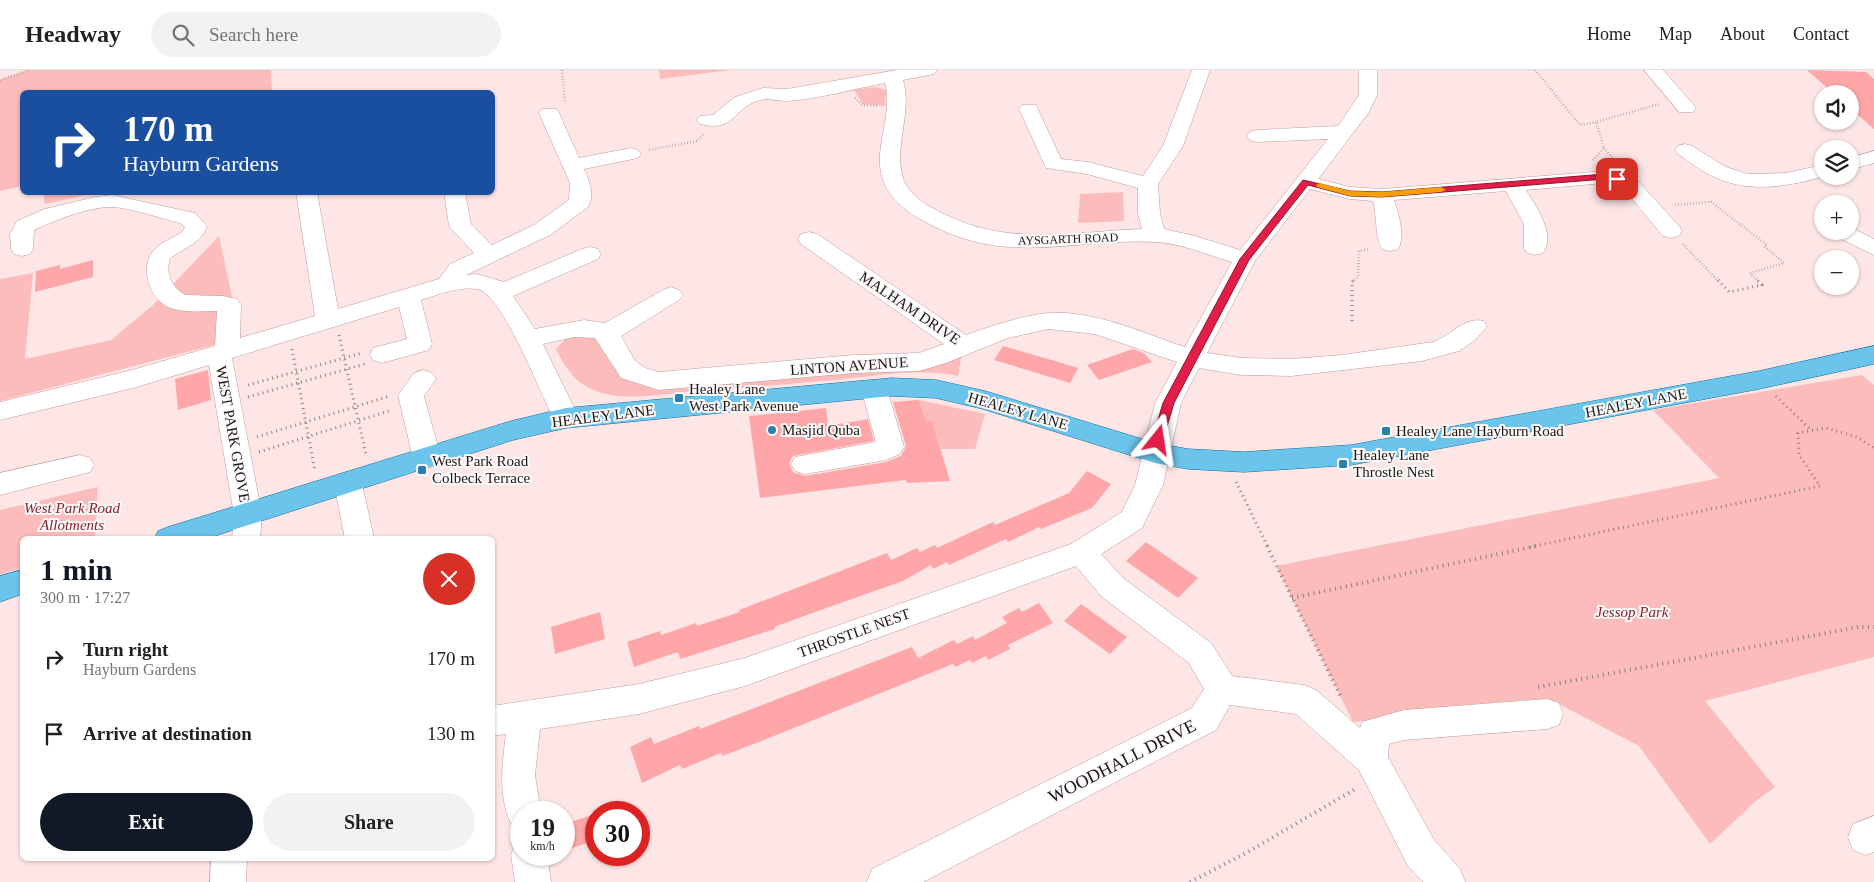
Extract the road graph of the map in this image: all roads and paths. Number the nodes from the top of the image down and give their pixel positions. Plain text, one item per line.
1 (29, 70) edge
2 (928, 70) edge
3 (1200, 70) edge
4 (1368, 70) edge
5 (1535, 70) edge
6 (1653, 70) edge
7 (893, 78) junction
8 (0, 80) edge
9 (848, 85) junction
10 (1682, 103) joint
11 (896, 107) junction
12 (1029, 109) dead end
13 (549, 113) dead end
14 (712, 121) joint
15 (1596, 122) junction
16 (1342, 132) junction
17 (1257, 136) dead end
18 (1685, 150) dead end
19 (631, 154) joint
20 (1874, 157) edge
21 (1859, 161) edge
22 (572, 165) junction
23 (1599, 169) junction
24 (1814, 173) edge
25 (1306, 182) junction
26 (1512, 183) junction
27 (1148, 184) junction
28 (307, 195) edge
29 (455, 195) edge
30 (1382, 195) junction
31 (1650, 208) junction
32 (1671, 231) joint
33 (1155, 235) junction
34 (809, 239) dead end
35 (1859, 240) edge
36 (1390, 244) joint
37 (1535, 248) dead end
38 (1874, 248) edge
39 (22, 249) dead end
40 (588, 252) dead end
41 (489, 255) junction
42 (1245, 259) junction
43 (447, 284) junction
44 (499, 293) junction
45 (670, 294) dead end
46 (408, 296) junction
47 (332, 318) junction
48 (1352, 321) dead end
49 (1475, 327) dead end
50 (289, 331) junction
51 (605, 334) junction
52 (529, 339) junction
53 (963, 345) junction
54 (223, 351) junction
55 (382, 354) junction
56 (1874, 355) edge
57 (344, 358) junction
58 (1192, 358) junction
59 (347, 369) junction
60 (297, 372) junction
61 (1759, 380) junction
62 (298, 383) junction
63 (874, 389) junction
64 (415, 393) junction
65 (227, 397) junction
66 (355, 407) junction
67 (0, 411) edge
68 (566, 418) junction
69 (358, 420) junction
70 (306, 422) junction
71 (1812, 431) junction
72 (308, 436) junction
73 (1874, 448) edge
74 (236, 451) junction
75 (1155, 453) junction
76 (427, 458) junction
77 (805, 464) dead end
78 (80, 465) dead end
79 (360, 479) junction
80 (0, 484) edge
81 (318, 492) junction
82 (247, 527) edge
83 (188, 536) edge
84 (360, 536) edge
85 (1081, 552) junction
86 (20, 583) edge
87 (0, 589) edge
88 (1292, 598) dead end
89 (1874, 627) edge
90 (1222, 689) junction
91 (1538, 702) joint
92 (525, 716) junction
93 (495, 721) edge
94 (1372, 759) junction
95 (522, 801) edge
96 (229, 861) edge
97 (531, 866) edge
98 (228, 882) edge
99 (533, 882) edge
100 (885, 882) edge
101 (1447, 882) edge

1 - 8 path
2 - 7 street
3 - 27 street
4 - 16 street, THROSTLE NEST
5 - 15 path
6 - 10 street
7 - 9 street
7 - 11 street, AYSGARTH ROAD
9 - 11 path
9 - 14 street
10 - 15 path
11 - 33 street, AYSGARTH ROAD
12 - 27 street
13 - 22 street
14 - 19 path
15 - 23 path
16 - 17 street
16 - 25 street, THROSTLE NEST
18 - 24 street
19 - 22 street
20 - 21 street
22 - 41 street
23 - 26 street
23 - 31 street
25 - 30 street
25 - 42 street, THROSTLE NEST
26 - 30 street
26 - 37 street
27 - 33 street
28 - 47 street
29 - 41 street
30 - 36 street
31 - 32 street
31 - 32 path
33 - 42 street, AYSGARTH ROAD
34 - 53 street, MALHAM DRIVE
35 - 38 street
36 - 48 path
39 - 54 street, WEST PARK GROVE
40 - 44 street
41 - 43 street
42 - 58 street, THROSTLE NEST
43 - 44 street
43 - 46 street
44 - 52 street
45 - 51 street
46 - 47 street
46 - 55 street
47 - 50 street
47 - 57 path
49 - 58 street, MALHAM DRIVE
50 - 54 street
50 - 60 path
51 - 52 street
51 - 53 street, LINTON AVENUE
52 - 68 street
53 - 58 street, MALHAM DRIVE
54 - 65 street, WEST PARK GROVE
54 - 67 street
55 - 57 path
55 - 59 path
56 - 61 main road, HEALEY LANE
57 - 59 path
57 - 60 path
58 - 75 street, THROSTLE NEST
59 - 62 path
59 - 66 path
60 - 62 path
60 - 65 path
61 - 71 path
61 - 75 main road, HEALEY LANE
62 - 65 path
62 - 70 path
63 - 68 main road, HEALEY LANE
63 - 75 main road, HEALEY LANE
63 - 77 street
64 - 66 path
64 - 69 path
64 - 76 street
65 - 74 street, WEST PARK GROVE
66 - 69 path
66 - 70 path
68 - 76 main road, HEALEY LANE
69 - 72 path
69 - 79 path
70 - 72 path
70 - 74 path
71 - 73 path
71 - 88 path
72 - 74 path
72 - 81 path
74 - 82 street, WEST PARK GROVE
75 - 85 street, THROSTLE NEST
76 - 79 main road, HEALEY LANE
78 - 80 street
79 - 81 main road, HEALEY LANE
79 - 84 street
81 - 82 main road, HEALEY LANE
82 - 83 main road, HEALEY LANE
85 - 90 street
85 - 92 street, THROSTLE NEST
86 - 87 main road
89 - 91 path
90 - 94 street
90 - 100 street, WOODHALL DRIVE
91 - 94 street
92 - 93 street, THROSTLE NEST
92 - 95 street
94 - 101 street
96 - 98 street
97 - 99 street

